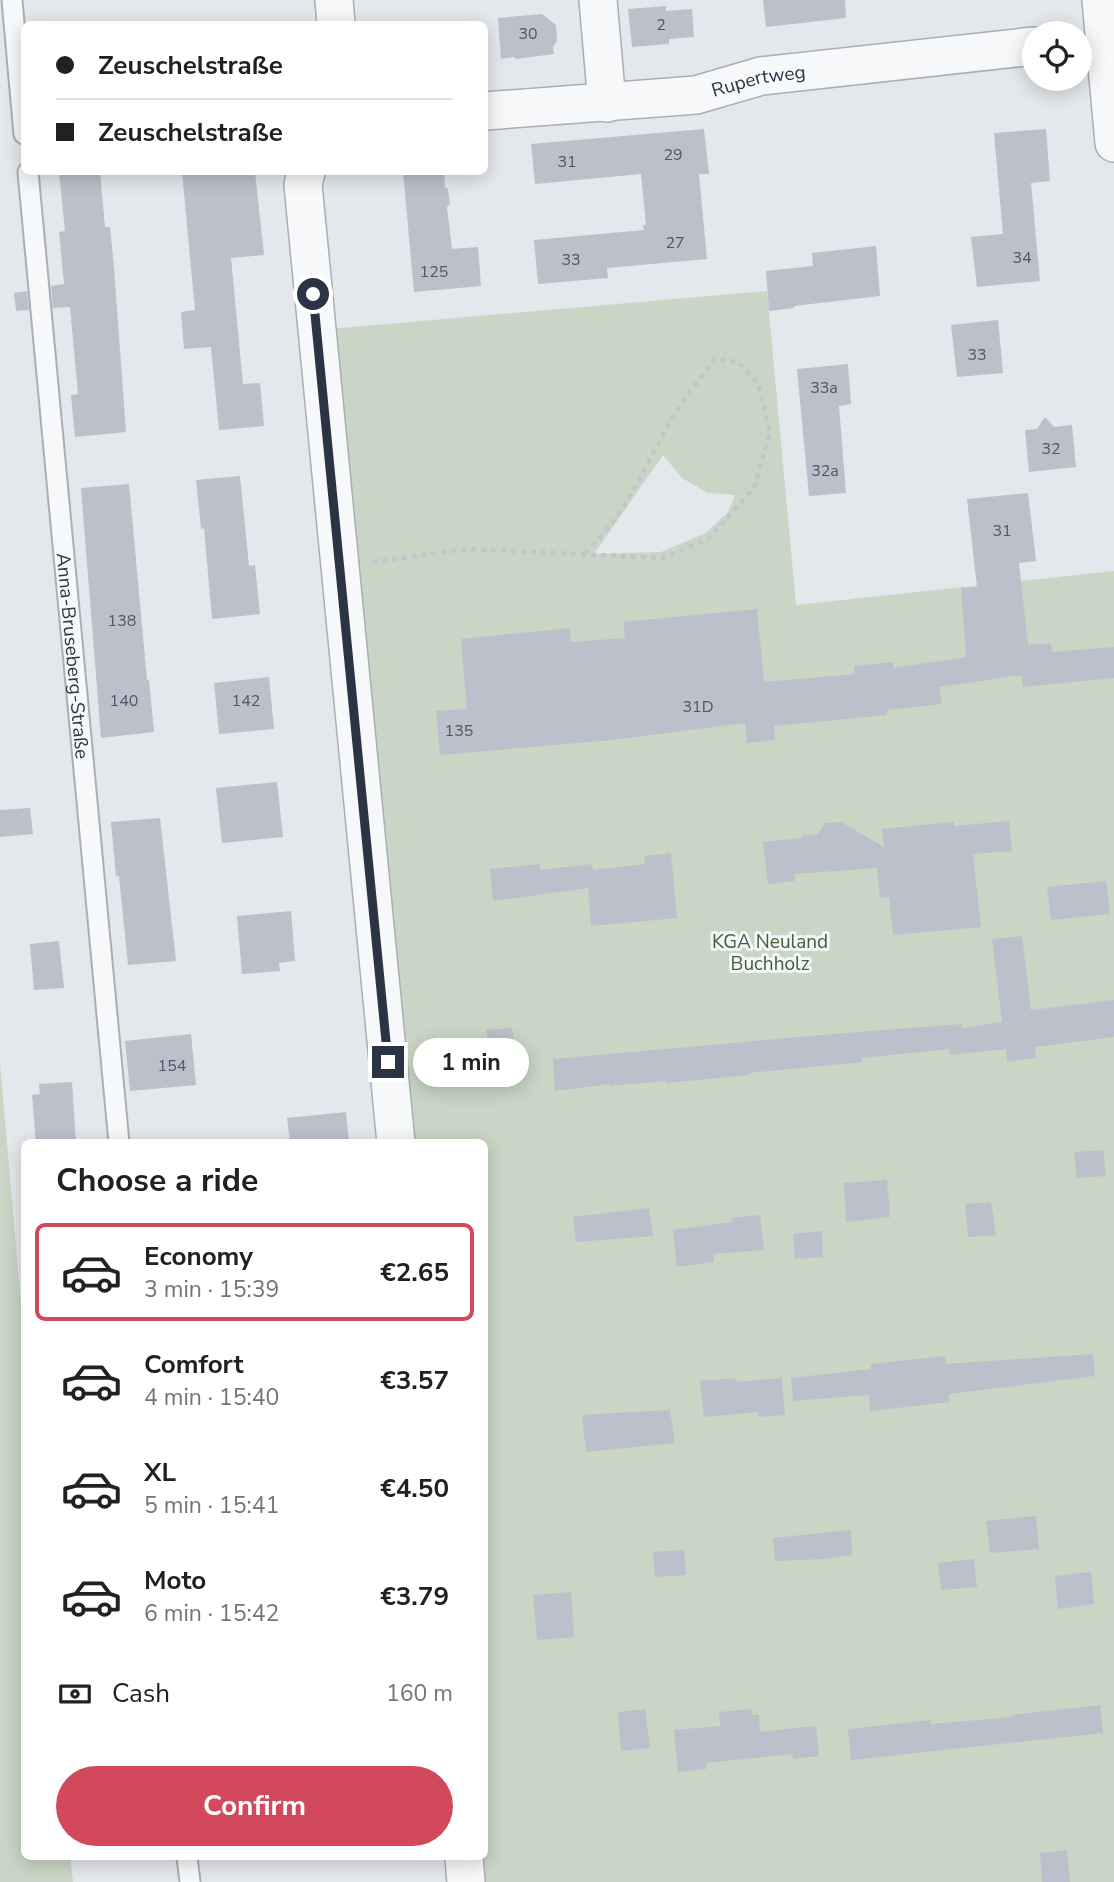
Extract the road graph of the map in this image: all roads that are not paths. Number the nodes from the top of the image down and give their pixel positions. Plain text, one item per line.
1 (12, 0) edge
2 (334, 0) edge
3 (598, 0) edge
4 (1101, 0) edge
5 (336, 21) edge
6 (1092, 40) edge
7 (1022, 47) edge
8 (21, 100) edge
9 (607, 103) junction
10 (488, 111) edge
11 (1114, 143) edge
12 (28, 175) edge
13 (305, 175) edge
14 (119, 1139) edge
15 (396, 1139) edge
16 (187, 1860) edge
17 (464, 1860) edge
18 (190, 1882) edge
19 (466, 1882) edge

1 - 8 lane
2 - 5 street
3 - 9 street
4 - 6 street
6 - 11 street
7 - 9 street, Rupertweg
9 - 10 street, Rupertweg
12 - 14 lane, Anna-Bruseberg-Straße
13 - 15 street
16 - 18 lane
17 - 19 street

